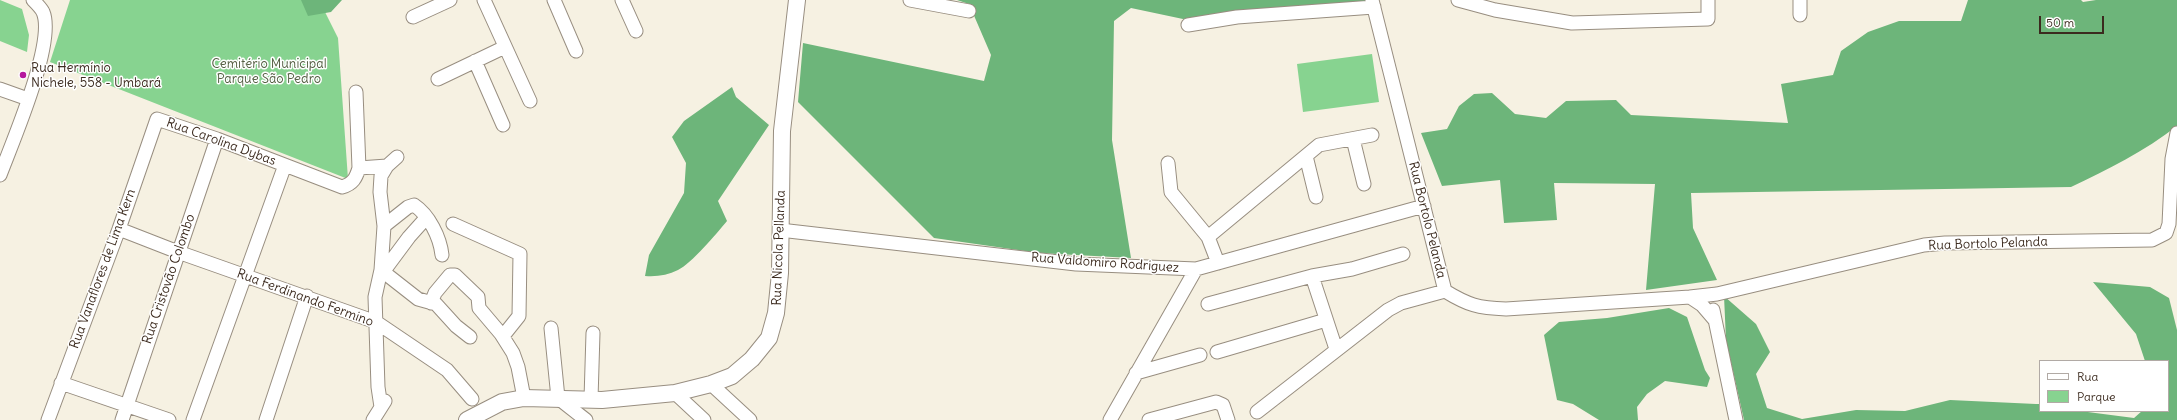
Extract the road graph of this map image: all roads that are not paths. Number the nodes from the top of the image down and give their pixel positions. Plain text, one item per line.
1 (33, 0) edge
2 (450, 0) edge
3 (484, 0) edge
4 (554, 0) edge
5 (622, 0) edge
6 (797, 0) edge
7 (910, 0) edge
8 (1458, 0) edge
9 (1708, 0) edge
10 (1800, 0) edge
11 (1373, 3) edge
12 (969, 11) dead end
13 (1800, 15) dead end
14 (413, 17) dead end
15 (1188, 25) dead end
16 (636, 31) dead end
17 (505, 46) junction
18 (576, 51) dead end
19 (474, 61) junction
20 (438, 79) dead end
21 (0, 89) edge
22 (356, 92) dead end
23 (28, 99) junction
24 (530, 101) dead end
25 (157, 119) joint
26 (503, 126) dead end
27 (2177, 133) edge
28 (1372, 135) dead end
29 (218, 139) junction
30 (1353, 139) junction
31 (1306, 156) junction
32 (1168, 163) dead end
33 (285, 165) junction
34 (359, 168) junction
35 (0, 175) edge
36 (1364, 184) dead end
37 (1316, 197) dead end
38 (1424, 206) junction
39 (426, 218) junction
40 (453, 224) dead end
41 (384, 226) junction
42 (119, 229) junction
43 (780, 230) junction
44 (1208, 238) junction
45 (178, 252) junction
46 (1403, 254) dead end
47 (442, 255) dead end
48 (1218, 263) junction
49 (1196, 269) junction
50 (382, 271) junction
51 (243, 276) junction
52 (1312, 276) junction
53 (1445, 291) junction
54 (1717, 294) junction
55 (307, 296) junction
56 (1690, 297) junction
57 (431, 303) junction
58 (1208, 304) dead end
59 (1714, 319) junction
60 (1326, 320) junction
61 (376, 322) junction
62 (551, 328) dead end
63 (593, 333) dead end
64 (503, 336) junction
65 (470, 337) dead end
66 (1336, 349) junction
67 (1217, 352) dead end
68 (1200, 355) dead end
69 (1136, 373) junction
70 (61, 383) junction
71 (712, 384) junction
72 (675, 393) junction
73 (524, 398) junction
74 (558, 398) junction
75 (472, 399) dead end
76 (591, 399) junction
77 (127, 406) junction
78 (1257, 412) dead end
79 (470, 419) edge
80 (48, 420) edge
81 (122, 420) edge
82 (169, 420) edge
83 (193, 420) edge
84 (266, 420) edge
85 (373, 420) edge
86 (586, 420) edge
87 (704, 420) edge
88 (750, 420) edge
89 (1110, 420) edge
90 (1149, 420) edge
91 (1228, 420) edge
92 (1736, 420) edge

1 - 23 street
2 - 14 street
3 - 17 street
4 - 18 street
5 - 16 street
6 - 43 main road, Rua Nicola Pellanda
7 - 12 street
8 - 9 street
10 - 13 street
11 - 15 street
11 - 38 street, Rua Bortolo Pelanda
17 - 19 street
17 - 24 street
19 - 20 street
19 - 26 street
21 - 23 street
22 - 34 street
23 - 35 street
25 - 29 street, Rua Carolina Dybas
25 - 42 street, Rua Vanaflores de Lima Kern
27 - 54 street, Rua Bortolo Pelanda
28 - 30 street
29 - 33 street, Rua Carolina Dybas
29 - 45 street, Rua Cristovão Colombo
30 - 31 street
30 - 36 street
31 - 37 street
31 - 44 street
32 - 44 street
33 - 34 street, Rua Carolina Dybas
33 - 51 street
34 - 41 street
38 - 48 street, Rua Valdomiro Rodriguez
38 - 53 street, Rua Bortolo Pelanda
39 - 41 street
39 - 47 street
39 - 50 street
40 - 64 street
41 - 50 street
42 - 45 street, Rua Ferdinando Fermino
42 - 70 street, Rua Vanaflores de Lima Kern
43 - 49 street, Rua Valdomiro Rodriguez
43 - 71 main road, Rua Nicola Pellanda
44 - 48 street
45 - 51 street, Rua Ferdinando Fermino
45 - 77 street, Rua Cristovão Colombo
46 - 52 street
48 - 49 street, Rua Valdomiro Rodriguez
49 - 69 street
50 - 57 street
50 - 61 street
51 - 55 street, Rua Ferdinando Fermino
51 - 83 street
52 - 58 street
52 - 60 street
53 - 56 street, Rua Bortolo Pelanda
53 - 66 street
54 - 56 street, Rua Bortolo Pelanda
54 - 59 street
55 - 61 street, Rua Ferdinando Fermino
55 - 84 street
56 - 59 street
57 - 64 street
57 - 65 street
59 - 92 street
60 - 66 street
60 - 67 street
61 - 75 street, Rua Ferdinando Fermino
61 - 85 street
62 - 74 street
63 - 76 street
64 - 73 street
66 - 78 street
68 - 69 street
69 - 89 street
70 - 77 street
70 - 80 street, Rua Vanaflores de Lima Kern
71 - 72 main road, Rua Nicola Pellanda
71 - 88 street
72 - 76 main road, Rua Nicola Pellanda
72 - 87 street
73 - 74 main road, Rua Nicola Pellanda
73 - 79 main road, Rua Nicola Pellanda
74 - 76 main road, Rua Nicola Pellanda
74 - 86 street
77 - 81 street, Rua Cristovão Colombo
77 - 82 street
90 - 91 street

